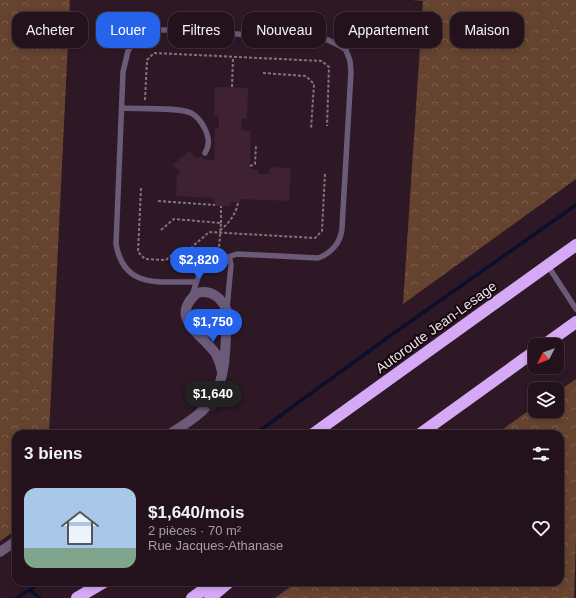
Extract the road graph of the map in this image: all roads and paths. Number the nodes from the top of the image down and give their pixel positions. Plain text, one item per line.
1 (233, 56) junction
2 (263, 73) dead end
3 (232, 87) dead end
4 (122, 108) junction
5 (144, 109) junction
6 (327, 126) dead end
7 (311, 129) dead end
8 (256, 145) dead end
9 (205, 153) dead end
10 (250, 166) dead end
11 (325, 173) dead end
12 (141, 188) dead end
13 (158, 201) dead end
14 (238, 202) dead end
15 (215, 205) dead end
16 (222, 206) dead end
17 (221, 223) junction
18 (162, 230) dead end
19 (220, 230) junction
20 (220, 233) junction
21 (576, 245) edge
22 (178, 250) dead end
23 (183, 255) dead end
24 (219, 255) junction
25 (228, 257) junction
26 (548, 266) junction
27 (196, 282) junction
28 (192, 297) junction
29 (576, 308) edge
30 (227, 315) junction
31 (576, 322) edge
32 (192, 327) junction
33 (554, 338) edge
34 (528, 357) edge
35 (222, 372) junction
36 (175, 430) edge
37 (318, 430) edge
38 (426, 430) edge
39 (12, 544) edge
40 (0, 552) edge
41 (98, 586) edge
42 (100, 586) edge
43 (208, 586) edge
44 (224, 586) edge
45 (77, 598) edge
46 (84, 598) edge
47 (192, 598) edge
48 (210, 598) edge

1 - 3 path
1 - 5 path
1 - 6 path
2 - 7 path
4 - 5 lane
4 - 25 lane
4 - 27 lane
5 - 9 lane
8 - 10 path
11 - 20 path
12 - 22 path
13 - 15 path
14 - 19 path
16 - 17 path
17 - 18 path
17 - 19 path
19 - 20 path
20 - 23 path
20 - 24 path
21 - 26 highway, Autoroute Jean-Lesage
24 - 25 lane
24 - 27 lane
25 - 30 lane
26 - 29 lane
26 - 37 highway, Autoroute Jean-Lesage
27 - 28 lane
28 - 30 street
28 - 32 street
30 - 32 street
30 - 35 street
31 - 33 highway
32 - 35 street
34 - 38 highway
35 - 36 street
39 - 40 street
41 - 45 highway
42 - 46 highway
43 - 47 highway
44 - 48 highway

